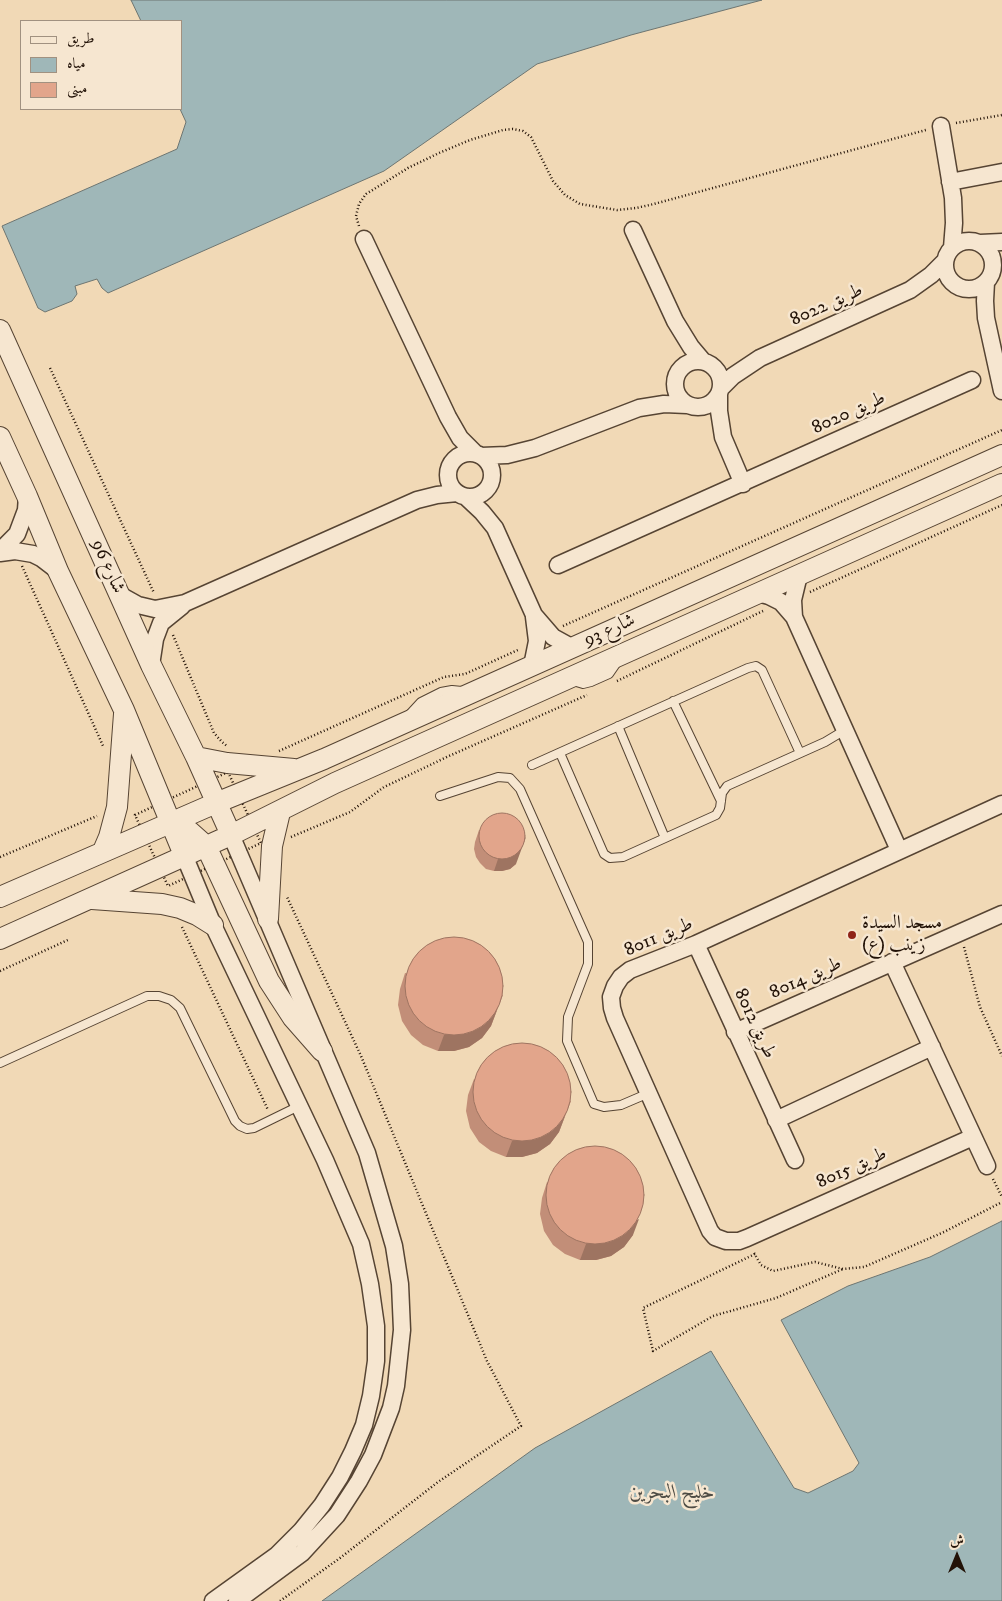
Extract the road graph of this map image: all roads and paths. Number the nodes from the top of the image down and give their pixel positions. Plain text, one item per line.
1 (1002, 115) edge
2 (941, 126) junction
3 (1002, 172) edge
4 (950, 182) junction
5 (953, 198) junction
6 (633, 230) dead end
7 (364, 239) joint
8 (978, 242) junction
9 (1002, 242) edge
10 (948, 254) junction
11 (994, 270) edge
12 (961, 288) junction
13 (910, 290) junction
14 (986, 318) junction
15 (675, 321) junction
16 (0, 330) edge
17 (760, 358) junction
18 (706, 362) junction
19 (50, 368) dead end
20 (678, 373) junction
21 (972, 380) dead end
22 (720, 391) junction
23 (1002, 391) edge
24 (692, 406) junction
25 (639, 408) junction
26 (448, 417) junction
27 (1002, 430) edge
28 (0, 437) edge
29 (723, 437) junction
30 (535, 448) junction
31 (478, 454) junction
32 (1002, 454) edge
33 (449, 468) junction
34 (491, 483) junction
35 (743, 484) junction
36 (1002, 484) edge
37 (462, 495) junction
38 (27, 496) junction
39 (417, 500) junction
40 (1002, 505) edge
41 (495, 528) junction
42 (5, 552) edge
43 (558, 566) dead end
44 (58, 571) junction
45 (799, 575) junction
46 (758, 593) junction
47 (120, 595) junction
48 (787, 601) junction
49 (163, 613) junction
50 (542, 637) junction
51 (573, 648) junction
52 (151, 665) junction
53 (532, 666) junction
54 (614, 683) dead end
55 (588, 694) dead end
56 (673, 701) junction
57 (124, 710) junction
58 (618, 726) junction
59 (845, 730) junction
60 (233, 748) dead end
61 (274, 752) dead end
62 (560, 753) junction
63 (800, 753) junction
64 (107, 754) dead end
65 (196, 757) junction
66 (532, 765) dead end
67 (299, 770) junction
68 (440, 796) dead end
69 (721, 802) junction
70 (216, 803) junction
71 (1002, 804) edge
72 (117, 808) junction
73 (280, 812) junction
74 (170, 823) junction
75 (230, 835) junction
76 (665, 838) junction
77 (287, 843) dead end
78 (206, 846) junction
79 (899, 850) junction
80 (103, 851) junction
81 (184, 855) junction
82 (0, 857) edge
83 (285, 894) dead end
84 (0, 897) edge
85 (90, 899) junction
86 (1002, 914) edge
87 (268, 919) junction
88 (180, 924) dead end
89 (213, 925) junction
90 (0, 939) edge
91 (70, 939) dead end
92 (963, 942) dead end
93 (696, 944) junction
94 (892, 962) junction
95 (0, 971) edge
96 (735, 1032) junction
97 (932, 1047) junction
98 (322, 1051) junction
99 (1002, 1056) edge
100 (0, 1063) edge
101 (648, 1093) junction
102 (300, 1106) junction
103 (272, 1120) junction
104 (776, 1120) junction
105 (973, 1137) junction
106 (795, 1160) dead end
107 (987, 1166) joint
108 (1002, 1197) edge
109 (1002, 1202) edge
110 (747, 1238) junction
111 (755, 1254) junction
112 (843, 1269) junction
113 (213, 1601) edge
114 (237, 1601) edge
115 (280, 1601) edge

1 - 2 path
2 - 4 street
2 - 7 path
3 - 4 street
4 - 5 street
5 - 8 street
5 - 10 street
6 - 15 street
7 - 26 street
8 - 9 street
8 - 10 street
8 - 11 street
10 - 12 street
10 - 13 street, طريق 8022
11 - 12 street
11 - 14 street
12 - 13 street, طريق 8022
12 - 14 street
13 - 17 street, طريق 8022
14 - 23 street
15 - 18 street
15 - 20 street
16 - 47 street, شارع 96
17 - 18 street, طريق 8022
17 - 22 street, طريق 8022
18 - 20 street
18 - 22 street
19 - 49 path
20 - 24 street
20 - 25 street
21 - 35 street, طريق 8020
22 - 24 street
22 - 29 street
24 - 25 street
24 - 29 street
25 - 30 street
26 - 31 street
26 - 33 street
27 - 50 path
28 - 38 street
29 - 35 street
30 - 31 street
30 - 34 street
31 - 33 street
31 - 34 street
32 - 51 street, شارع 93
33 - 37 street
33 - 39 street
34 - 37 street
34 - 41 street
35 - 43 street, طريق 8020
36 - 45 street, شارع 93
37 - 39 street
37 - 41 street
38 - 42 street
38 - 44 street
39 - 49 street
40 - 48 path
41 - 50 street
42 - 44 street
42 - 64 path
44 - 57 street
45 - 46 street, شارع 93
45 - 48 street
46 - 48 street
46 - 73 street, شارع 93
47 - 49 street
47 - 52 street, شارع 96
48 - 54 path
48 - 59 street
49 - 52 street
49 - 60 path
50 - 51 street
50 - 53 street
50 - 61 path
51 - 53 street, شارع 93
52 - 65 street, شارع 96
53 - 67 street, شارع 93
55 - 77 path
56 - 58 lane
56 - 63 lane
56 - 69 lane
57 - 72 street
57 - 74 street
58 - 62 lane
58 - 76 lane
59 - 63 lane
59 - 79 street
62 - 66 lane
62 - 76 lane
63 - 69 lane
65 - 67 street
65 - 70 street, شارع 96
67 - 70 street, شارع 93
68 - 101 lane
69 - 76 lane
70 - 74 street, شارع 93
70 - 75 street, شارع 96
71 - 79 street, طريق 8011
72 - 80 street
72 - 82 path
73 - 75 street, شارع 93
73 - 87 street
74 - 78 street
74 - 80 street, شارع 93
74 - 81 street
75 - 78 street, شارع 93
75 - 87 street
78 - 81 street, شارع 93
78 - 98 street
79 - 93 street, طريق 8011
80 - 84 street, شارع 93
81 - 85 street, شارع 93
81 - 89 street
83 - 115 path
85 - 89 street
85 - 90 street, شارع 93
86 - 94 street, طريق 8014
87 - 98 street
88 - 103 path
89 - 102 street
91 - 95 path
92 - 99 path
93 - 96 street, طريق 8012
93 - 101 street, طريق 8011
94 - 96 street, طريق 8014
94 - 97 street
96 - 104 street, طريق 8012
97 - 104 street
97 - 105 street
98 - 114 street
100 - 103 lane
101 - 110 street, طريق 8011
102 - 103 lane
102 - 113 street
104 - 106 street, طريق 8012
105 - 107 street
105 - 110 street, طريق 8015
107 - 108 path
109 - 112 path
110 - 111 path
111 - 112 path
111 - 112 path

